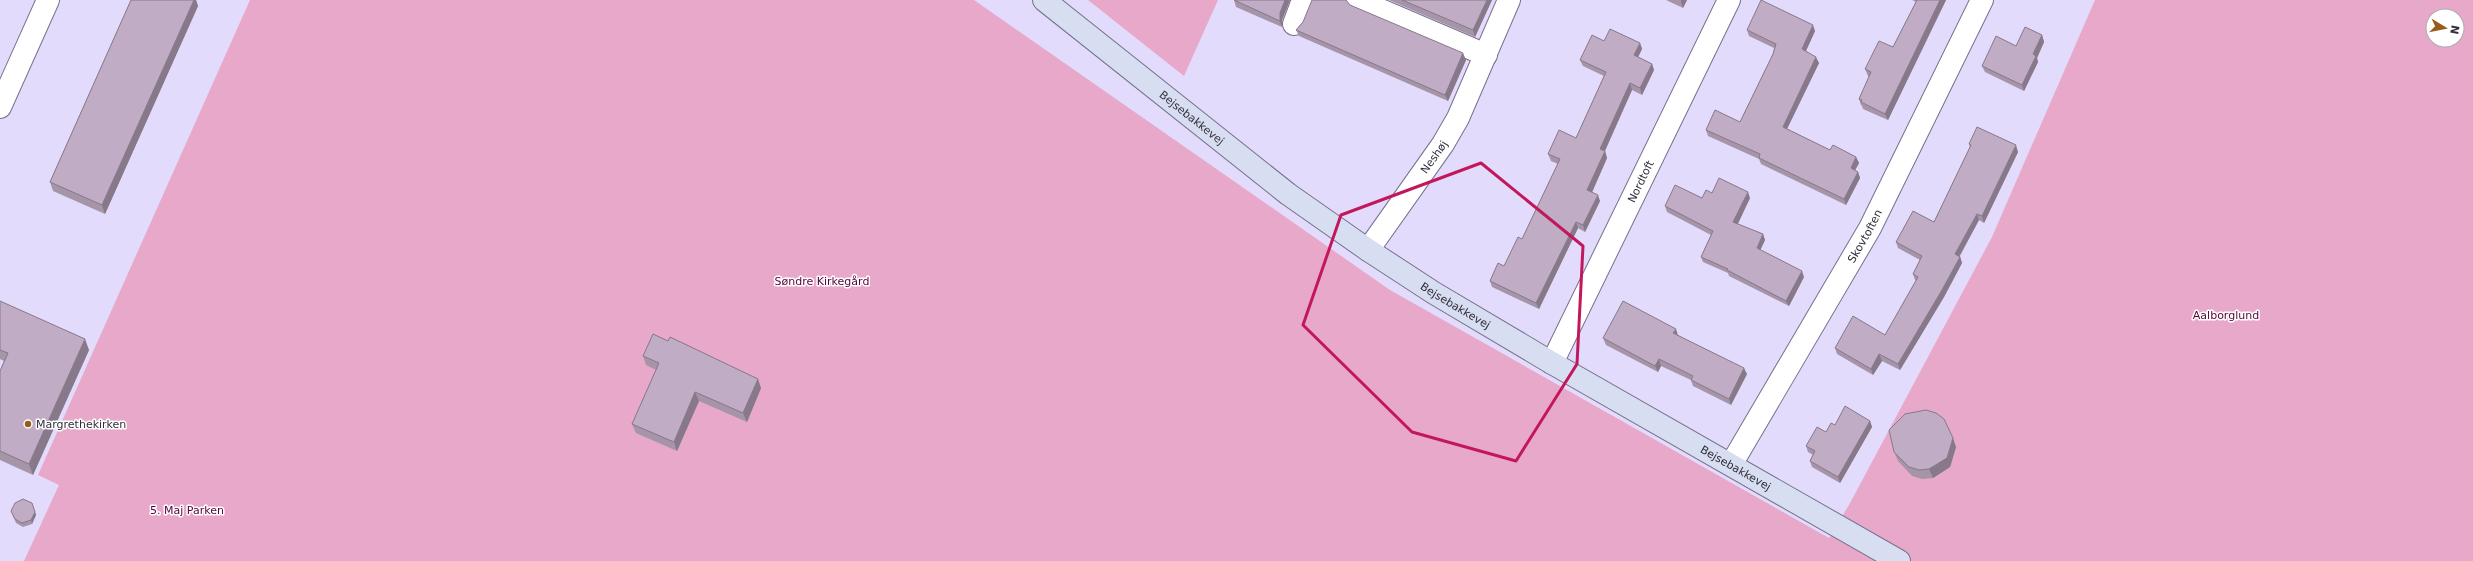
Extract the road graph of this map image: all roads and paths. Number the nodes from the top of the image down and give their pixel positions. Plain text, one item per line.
1 (48, 0) edge
2 (1044, 0) edge
3 (1304, 0) edge
4 (1357, 0) edge
5 (1509, 0) edge
6 (1729, 0) edge
7 (1982, 0) edge
8 (1294, 24) dead end
9 (1486, 55) junction
10 (0, 107) edge
11 (1368, 250) junction
12 (1552, 363) junction
13 (1732, 464) junction
14 (1899, 561) edge

1 - 10 street
2 - 11 street, Bejsebakkevej
3 - 8 street
4 - 9 street
5 - 9 street, Neshøj
6 - 12 street, Nordtoft
7 - 13 street, Skovtoften
9 - 11 street, Neshøj
11 - 12 street, Bejsebakkevej
12 - 13 street, Bejsebakkevej
13 - 14 street, Bejsebakkevej

